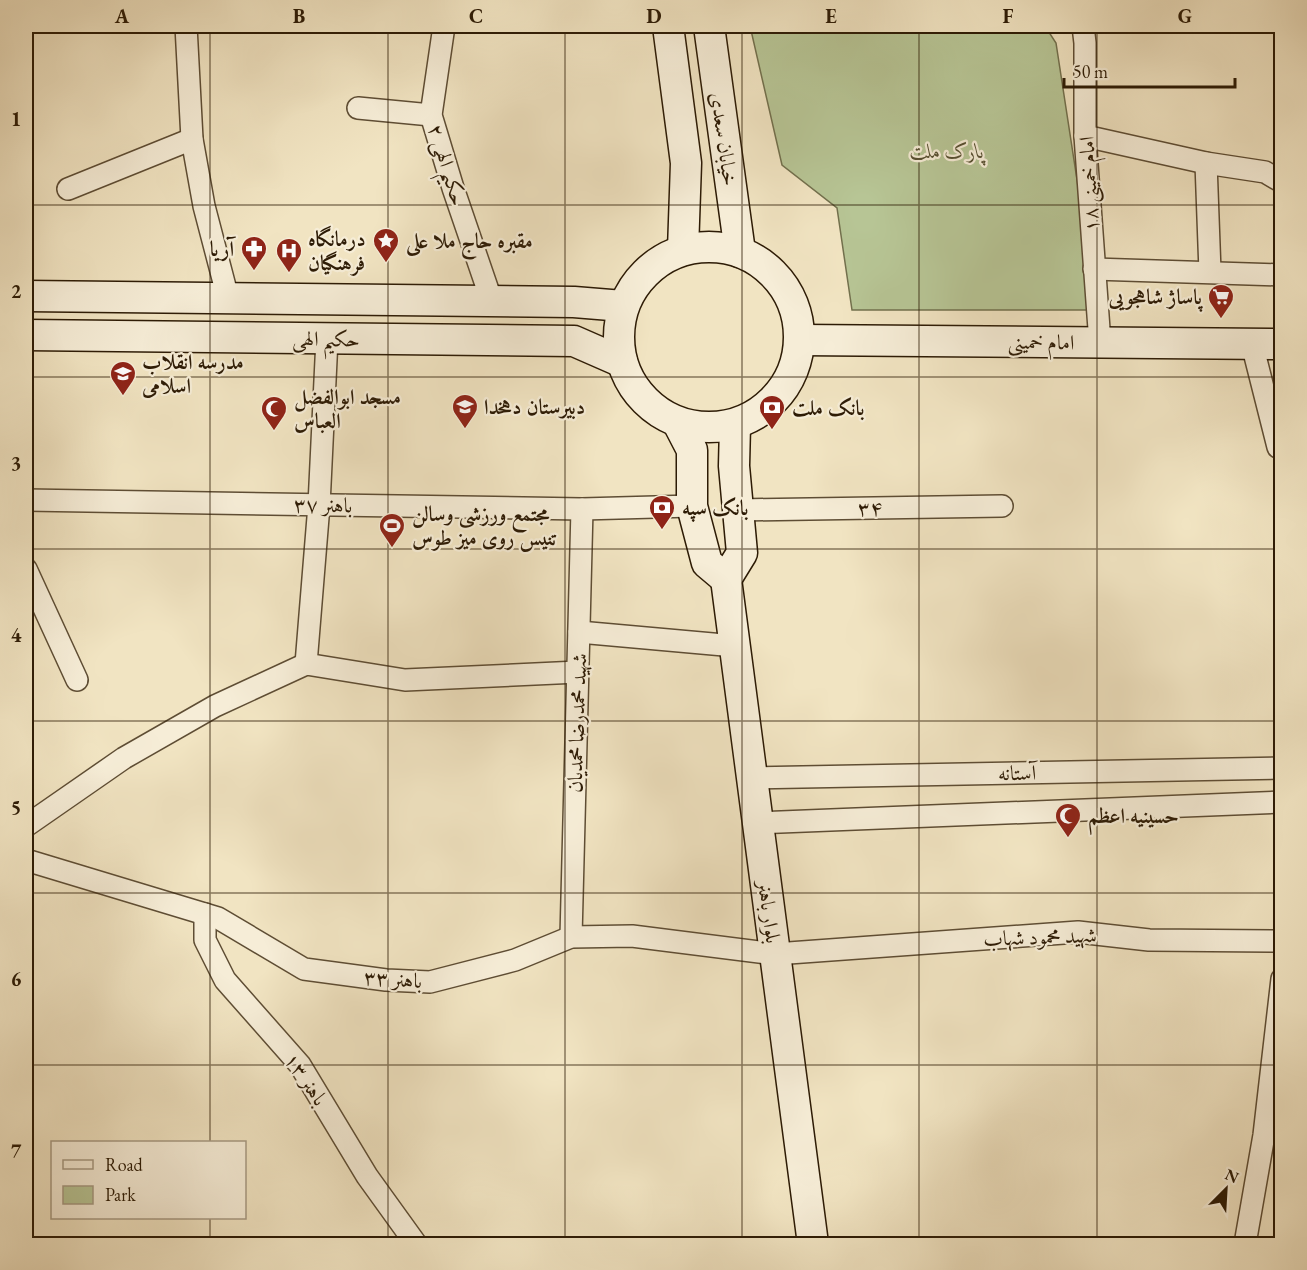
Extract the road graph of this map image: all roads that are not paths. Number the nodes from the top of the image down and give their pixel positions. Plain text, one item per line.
1 (186, 26) edge
2 (444, 26) edge
3 (1083, 26) edge
4 (710, 31) edge
5 (669, 34) edge
6 (358, 108) dead end
7 (431, 115) junction
8 (1086, 136) junction
9 (192, 139) junction
10 (1206, 163) junction
11 (1281, 182) edge
12 (68, 189) dead end
13 (683, 250) junction
14 (740, 252) junction
15 (1094, 269) junction
16 (1210, 272) junction
17 (1281, 275) edge
18 (26, 296) edge
19 (228, 298) junction
20 (492, 302) junction
21 (574, 302) junction
22 (623, 306) junction
23 (26, 335) edge
24 (327, 339) junction
25 (800, 340) junction
26 (574, 341) junction
27 (1100, 343) junction
28 (1252, 344) junction
29 (1281, 345) edge
30 (622, 362) junction
31 (678, 423) junction
32 (735, 425) junction
33 (1281, 448) edge
34 (26, 500) edge
35 (320, 505) junction
36 (692, 506) junction
37 (1002, 506) dead end
38 (582, 509) junction
39 (739, 510) junction
40 (26, 569) edge
41 (726, 579) junction
42 (579, 632) junction
43 (735, 646) junction
44 (306, 664) junction
45 (578, 672) junction
46 (77, 680) dead end
47 (1281, 768) edge
48 (752, 778) junction
49 (1281, 802) edge
50 (757, 823) junction
51 (26, 826) edge
52 (26, 860) edge
53 (204, 914) junction
54 (571, 937) junction
55 (1281, 941) edge
56 (775, 954) junction
57 (1281, 979) edge
58 (812, 1232) edge
59 (416, 1245) edge
60 (836, 1245) edge
61 (1245, 1245) edge

1 - 9 street
2 - 7 street, حکیم الهی ۲
3 - 8 street, امام خمینی ۱۸
4 - 5 main road
4 - 14 main road, خیابان سعدی
5 - 13 main road, خیابان سعدی
6 - 7 street
7 - 20 street, حکیم الهی ۲
8 - 10 street
8 - 15 street, امام خمینی ۱۸
9 - 12 street
9 - 19 street
10 - 11 street
10 - 16 street
13 - 14 main road
13 - 22 main road
14 - 25 main road
15 - 16 street
15 - 27 street, امام خمینی ۱۸
16 - 17 street
18 - 19 main road, حکیم الهی
19 - 20 main road, حکیم الهی
20 - 21 main road, حکیم الهی
21 - 22 main road, حکیم الهی
21 - 26 main road
22 - 30 main road
23 - 24 main road, حکیم الهی
24 - 26 main road, حکیم الهی
24 - 35 street
25 - 27 main road, امام خمینی
25 - 32 main road
26 - 30 main road, حکیم الهی
27 - 28 main road, امام خمینی
28 - 29 main road, امام خمینی
28 - 33 street
30 - 31 main road
31 - 32 main road
31 - 36 main road
32 - 39 main road
34 - 35 street, باهنر ۳۷
35 - 38 street, باهنر ۳۷
35 - 44 street
36 - 38 street, باهنر ۳۷
36 - 41 main road
37 - 39 street, ۳۴
38 - 42 street, شهید محمدرضا محمدیان
39 - 41 main road
40 - 46 street
41 - 43 main road, بلوار باهنر
42 - 43 street
42 - 45 street, شهید محمدرضا محمدیان
43 - 48 main road, بلوار باهنر
44 - 45 street
44 - 51 street
45 - 54 street, شهید محمدرضا محمدیان
47 - 48 street, آستانه
48 - 50 main road, بلوار باهنر
49 - 50 street, آستانه
50 - 56 main road, بلوار باهنر
52 - 53 street, باهنر ۳۳
53 - 54 street, باهنر ۳۳
53 - 59 street, باهنر ۱۳
54 - 56 street, باهنر ۳۳
55 - 56 street, شهید محمود شهاب
56 - 58 main road, بلوار باهنر
57 - 61 street
58 - 60 main road

